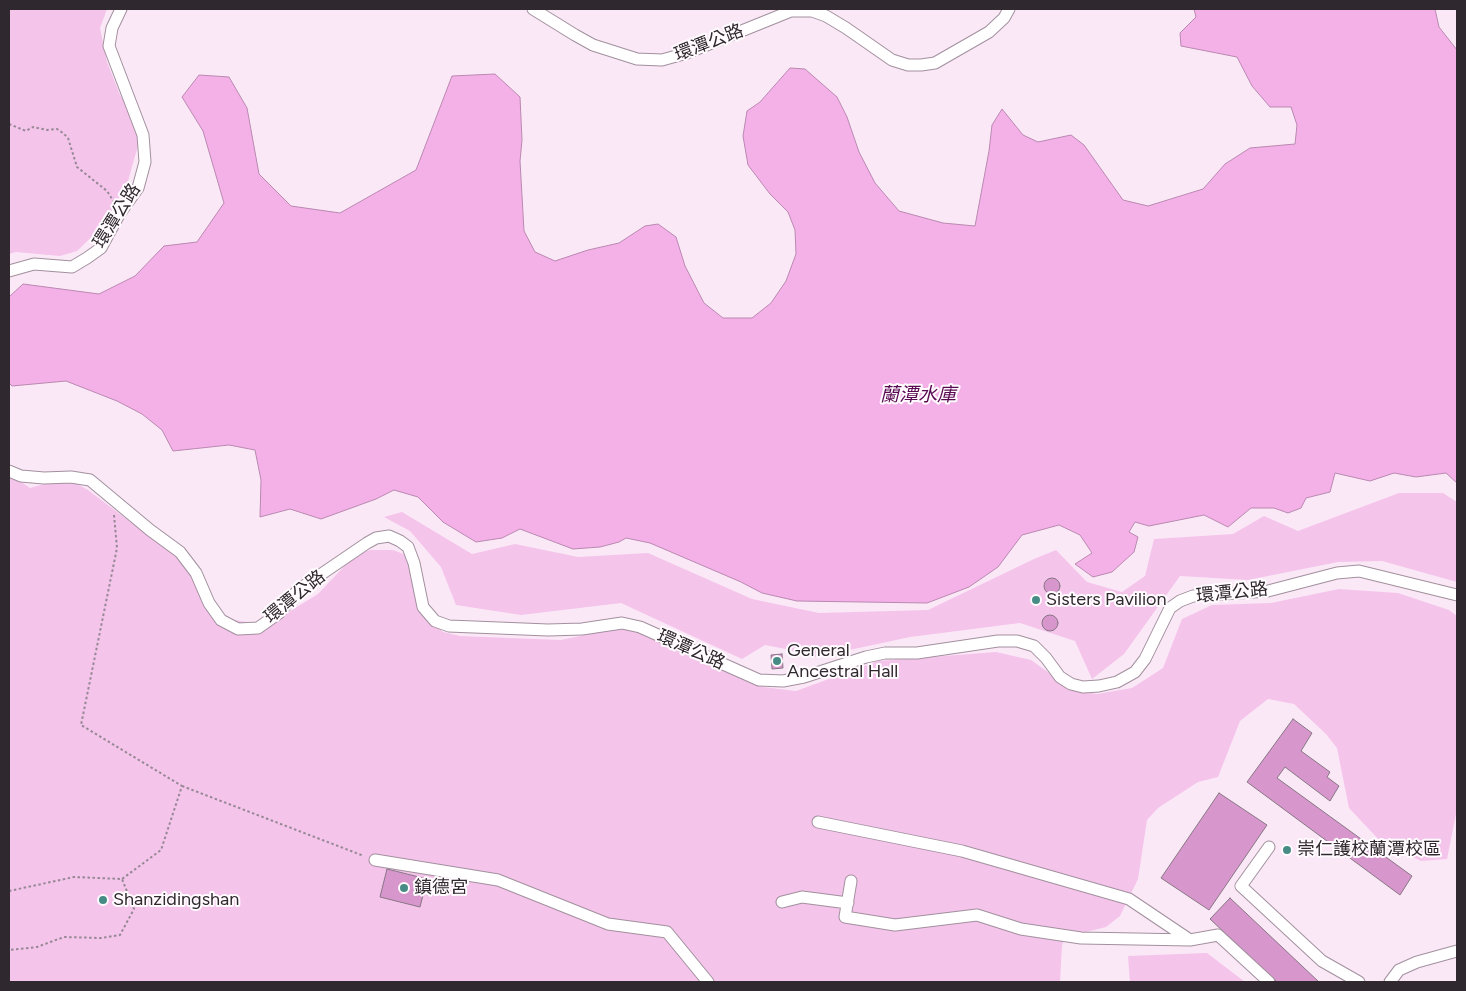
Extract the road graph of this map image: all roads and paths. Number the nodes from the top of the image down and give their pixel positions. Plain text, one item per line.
1 (121, 9) edge
2 (533, 9) edge
3 (1009, 9) edge
4 (9, 124) edge
5 (107, 191) dead end
6 (9, 271) edge
7 (9, 471) edge
8 (113, 500) junction
9 (1457, 595) edge
10 (182, 786) junction
11 (818, 822) dead end
12 (1269, 847) dead end
13 (375, 860) joint
14 (122, 879) junction
15 (851, 881) dead end
16 (9, 891) edge
17 (782, 902) dead end
18 (848, 903) junction
19 (1190, 940) junction
20 (9, 950) edge
21 (1457, 951) edge
22 (708, 982) edge
23 (1269, 982) edge
24 (1359, 982) edge
25 (1390, 982) edge

1 - 6 street, 環潭公路
2 - 3 street, 環潭公路
4 - 5 path
7 - 8 street, 環潭公路
8 - 9 street, 環潭公路
8 - 10 path
10 - 13 path
10 - 14 path
11 - 19 street
12 - 24 street
13 - 22 street
14 - 16 path
14 - 20 path
15 - 18 street
17 - 18 street
18 - 19 street
19 - 23 street
21 - 25 street

